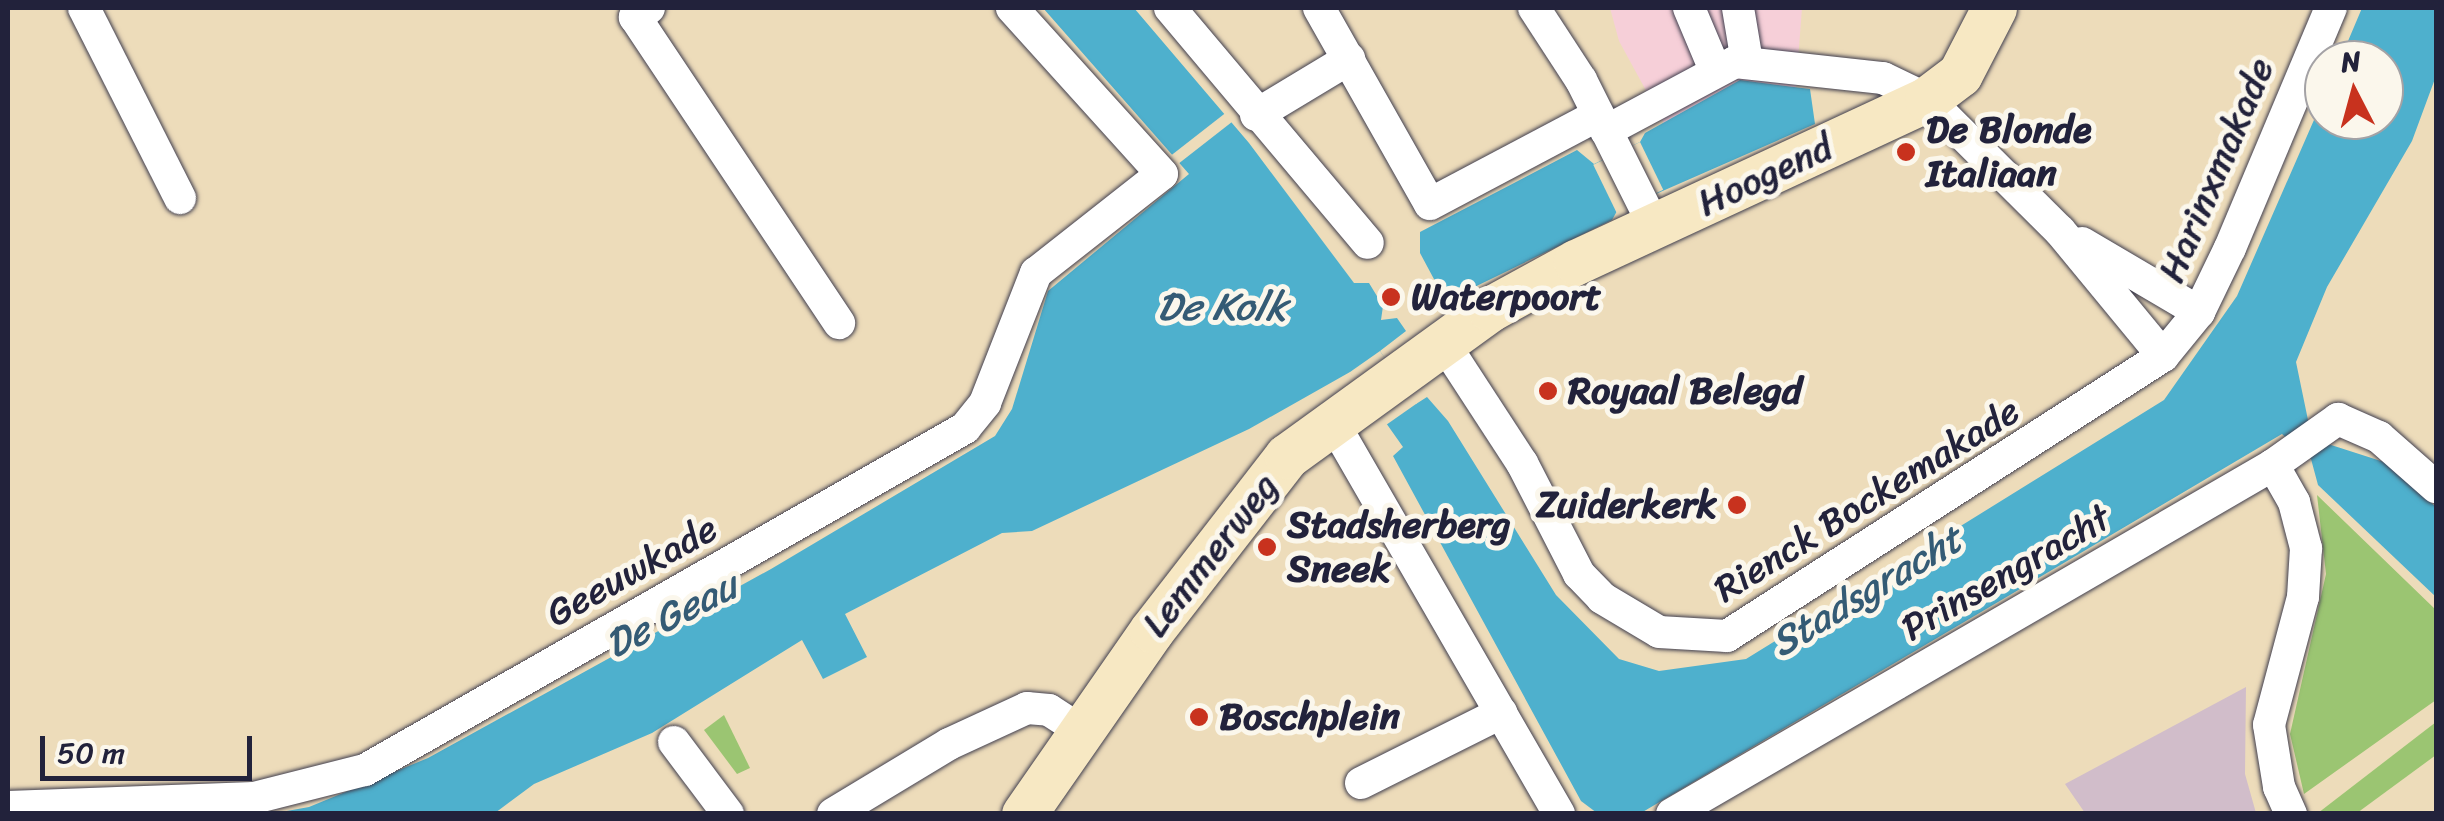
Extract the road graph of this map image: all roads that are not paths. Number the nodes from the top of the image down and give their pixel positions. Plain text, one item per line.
1 (84, 8) edge
2 (1012, 8) edge
3 (1170, 8) edge
4 (1319, 8) edge
5 (1534, 8) edge
6 (1689, 8) edge
7 (1738, 8) edge
8 (1994, 8) edge
9 (2330, 8) edge
10 (642, 12) edge
11 (1348, 60) junction
12 (1747, 62) junction
13 (1714, 70) junction
14 (1927, 99) junction
15 (1256, 115) junction
16 (1607, 133) junction
17 (180, 198) dead end
18 (1647, 213) junction
19 (2060, 231) junction
20 (1368, 243) dead end
21 (2199, 312) junction
22 (839, 323) dead end
23 (1443, 342) junction
24 (2163, 356) junction
25 (1367, 400) junction
26 (2309, 433) junction
27 (2436, 487) edge
28 (1501, 713) junction
29 (1080, 730) junction
30 (674, 742) dead end
31 (1361, 783) dead end
32 (8, 806) edge
33 (1035, 809) edge
34 (728, 814) edge
35 (833, 814) edge
36 (1559, 814) edge
37 (1672, 814) edge
38 (2291, 814) edge

1 - 17 street
2 - 32 street, Geeuwkade
3 - 15 street
4 - 11 street
5 - 16 street
6 - 13 street
7 - 12 street
8 - 14 main road
9 - 21 street, Harinxmakade
10 - 22 street
11 - 15 street
11 - 16 street
12 - 13 street
12 - 14 street, Hoogend
13 - 16 street
14 - 18 main road, Hoogend
14 - 19 street
15 - 20 street
16 - 18 street
18 - 23 main road, Hoogend
19 - 21 street
19 - 24 street
21 - 24 street, Harinxmakade
23 - 24 street, Rienck Bockemakade
23 - 25 main road, Lemmerweg
25 - 28 street
25 - 29 main road, Lemmerweg
26 - 27 street
26 - 37 street, Prinsengracht
26 - 38 street
28 - 31 street
28 - 36 street
29 - 33 main road, Lemmerweg
29 - 35 street
30 - 34 street

